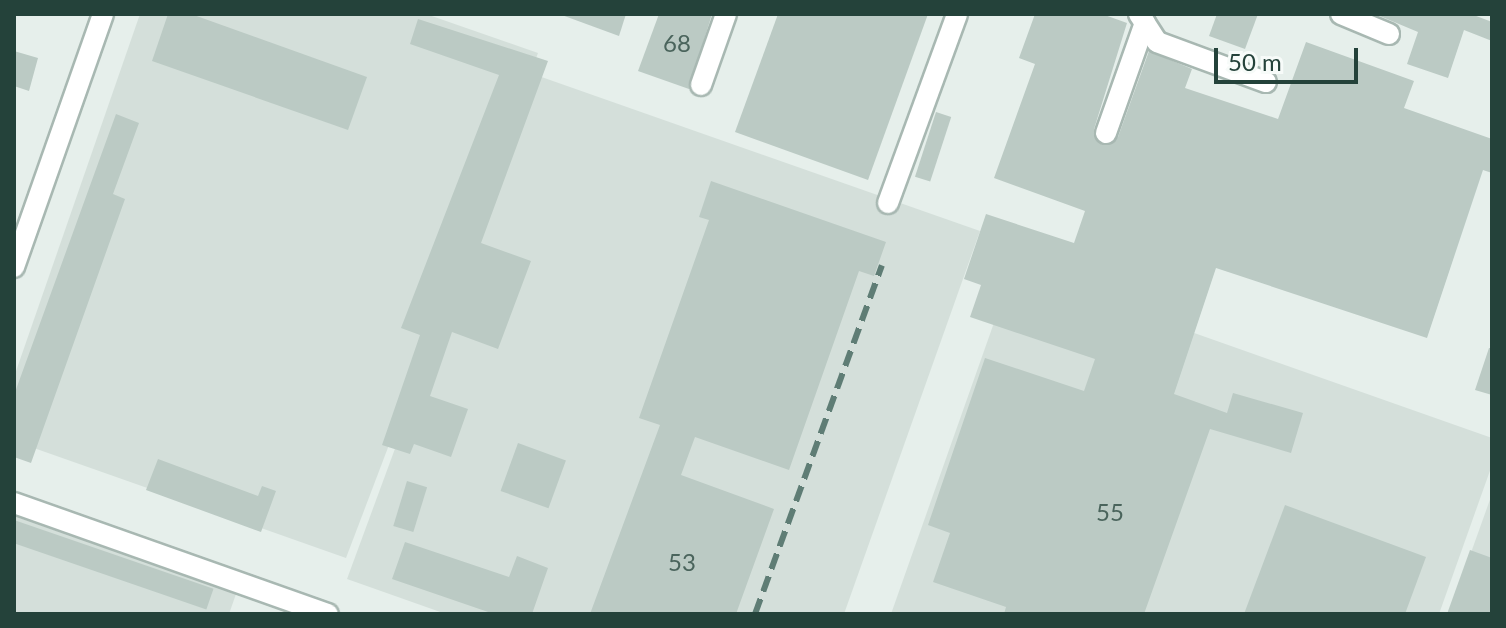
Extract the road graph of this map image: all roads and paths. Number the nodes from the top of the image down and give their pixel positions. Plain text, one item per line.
1 (103, 14) edge
2 (726, 14) edge
3 (957, 14) edge
4 (1341, 14) edge
5 (1142, 19) edge
6 (1389, 34) dead end
7 (1266, 82) dead end
8 (701, 85) dead end
9 (1106, 133) dead end
10 (888, 203) dead end
11 (14, 267) edge
12 (14, 503) edge
13 (328, 614) edge

1 - 11 street
2 - 8 street
3 - 10 street
4 - 6 street
5 - 7 street
5 - 9 street
12 - 13 street

